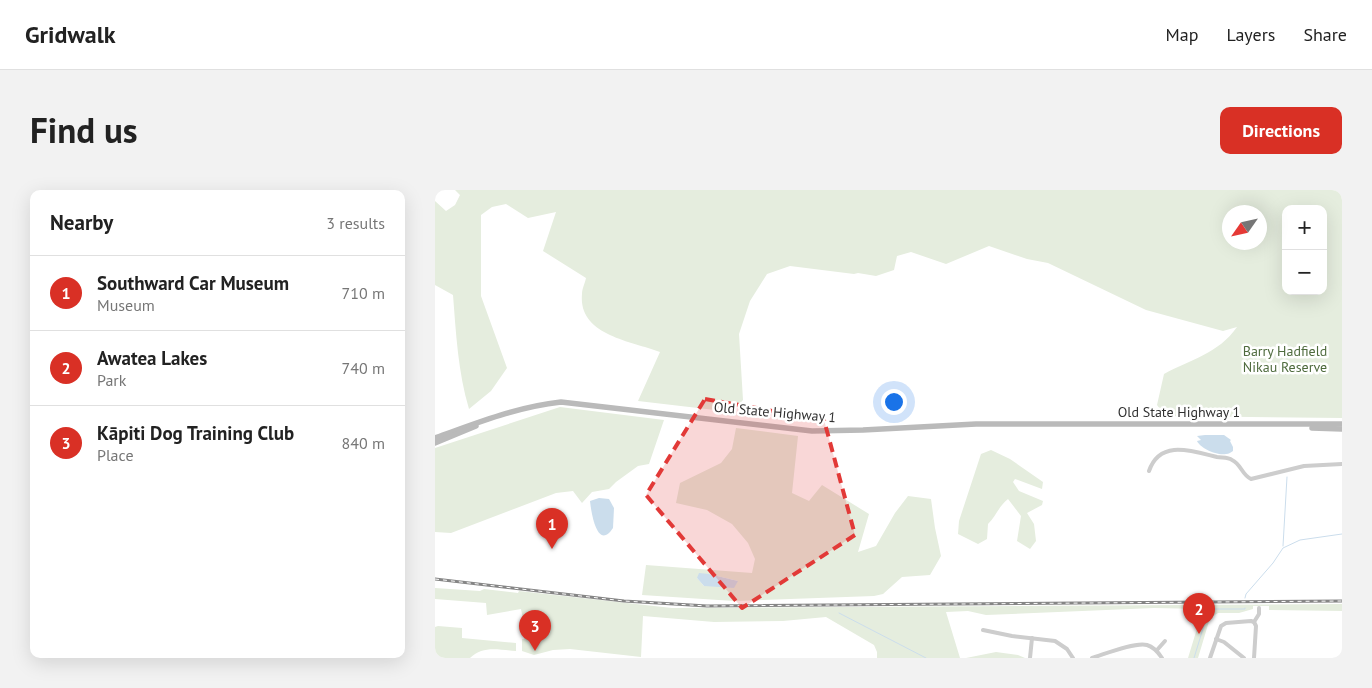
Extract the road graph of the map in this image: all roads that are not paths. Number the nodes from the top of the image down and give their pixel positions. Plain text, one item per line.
1 (501, 414) junction
2 (1342, 420) edge
3 (1305, 424) junction
4 (1260, 425) junction
5 (1342, 427) edge
6 (435, 438) edge
7 (435, 443) edge
8 (1342, 464) edge
9 (1149, 471) dead end
10 (1259, 608) dead end
11 (1254, 622) junction
12 (983, 630) dead end
13 (1032, 638) junction
14 (1216, 639) junction
15 (1165, 641) dead end
16 (1157, 650) junction
17 (1030, 658) edge
18 (1073, 658) edge
19 (1092, 658) edge
20 (1162, 658) edge
21 (1210, 658) edge
22 (1243, 658) edge
23 (1254, 658) edge

1 - 4 main road, Old State Highway 1
1 - 6 main road, Old State Highway 1
1 - 7 main road, Old State Highway 1
2 - 3 main road
3 - 4 main road, Old State Highway 1
3 - 5 main road, Old State Highway 1
4 - 5 main road, Old State Highway 1
8 - 9 street
10 - 11 street
11 - 14 street
11 - 23 street
12 - 13 street
13 - 17 street
13 - 18 street
14 - 21 street
14 - 22 street
15 - 16 street
16 - 19 street
16 - 20 street

